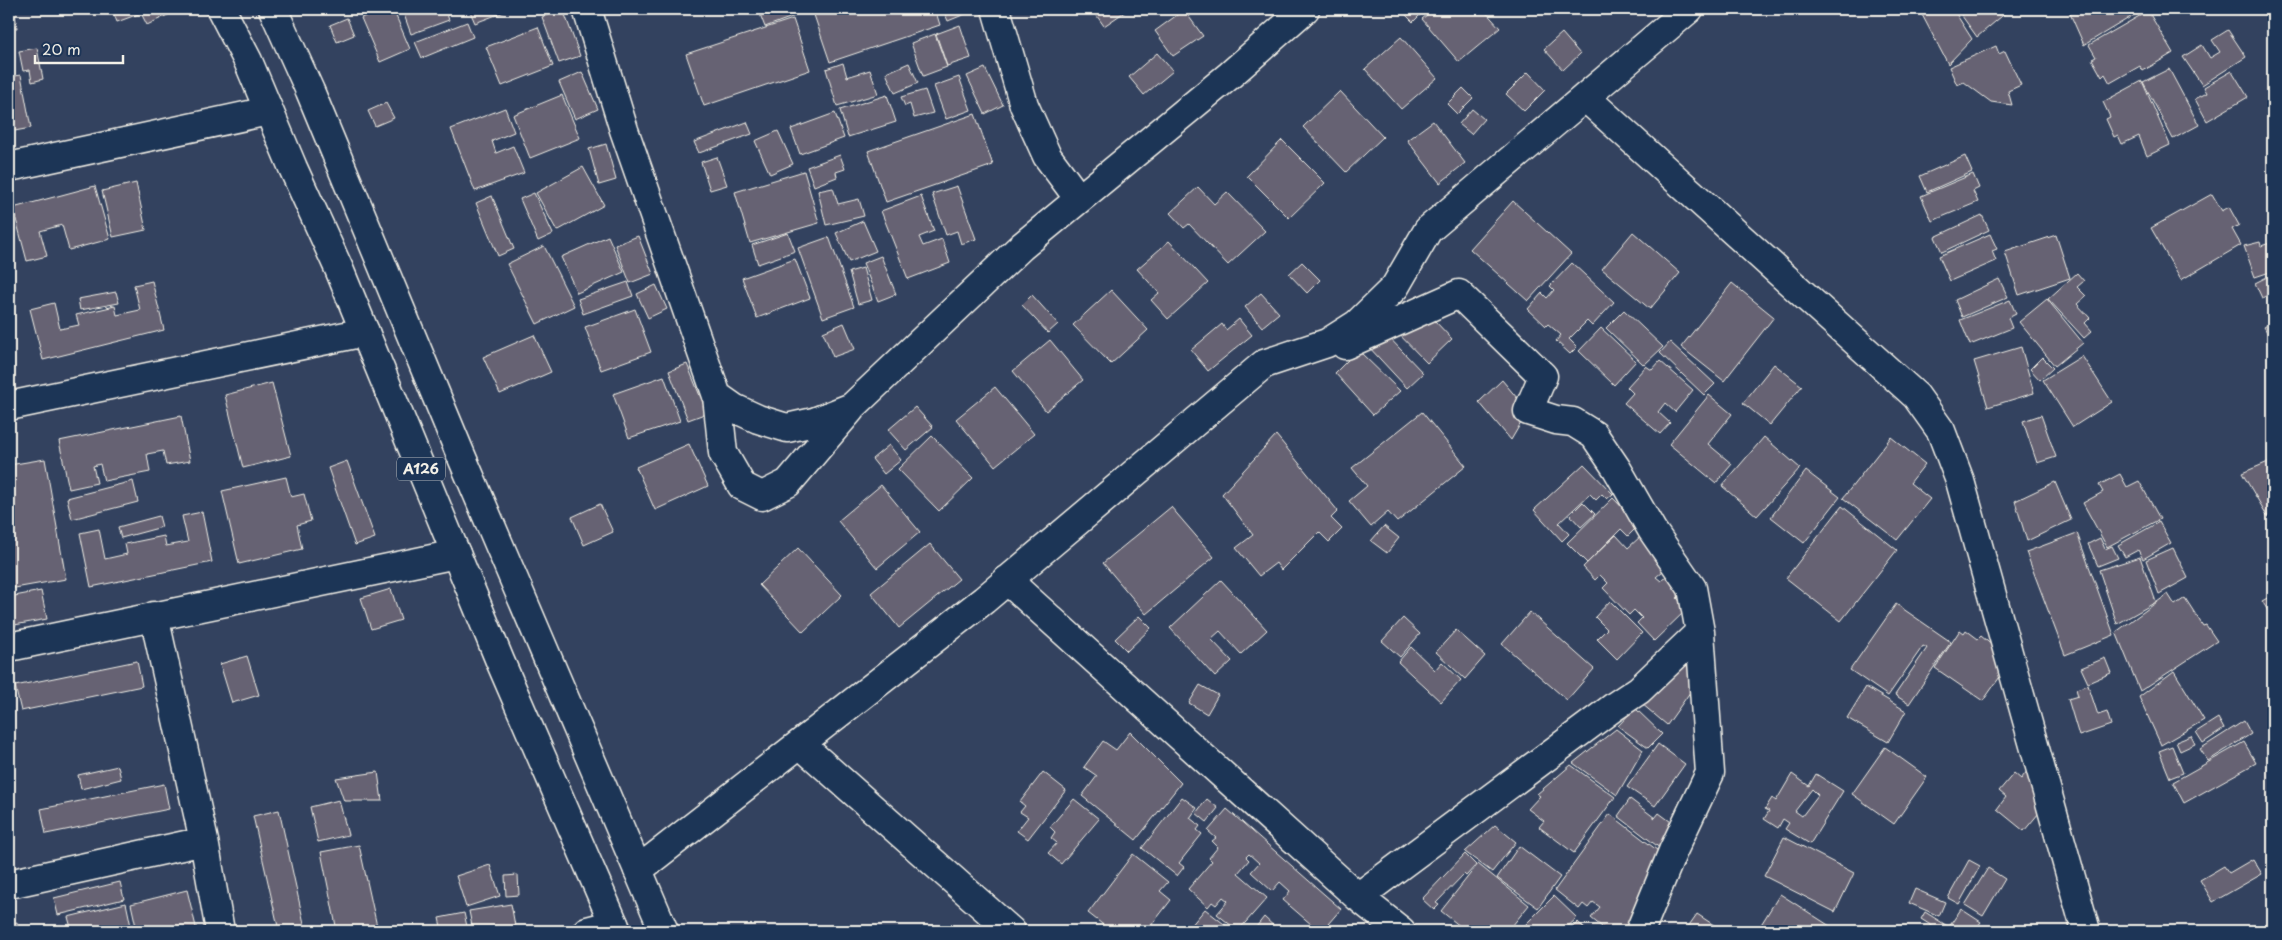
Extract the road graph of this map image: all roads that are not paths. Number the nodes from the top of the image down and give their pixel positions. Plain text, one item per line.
1 (221, 9) edge
2 (273, 9) edge
3 (586, 9) edge
4 (996, 9) edge
5 (1305, 9) edge
6 (1689, 9) edge
7 (1585, 97) junction
8 (268, 111) junction
9 (9, 167) edge
10 (1079, 199) junction
11 (365, 332) junction
12 (1264, 364) junction
13 (717, 396) junction
14 (9, 406) edge
15 (852, 407) junction
16 (456, 554) junction
17 (1007, 580) junction
18 (154, 616) junction
19 (1700, 632) junction
20 (9, 647) edge
21 (800, 744) junction
22 (204, 841) junction
23 (638, 870) junction
24 (9, 884) edge
25 (1358, 898) junction
26 (616, 928) edge
27 (220, 931) edge
28 (587, 931) edge
29 (664, 931) edge
30 (1011, 931) edge
31 (1401, 931) edge
32 (1640, 931) edge
33 (2086, 931) edge

1 - 8 main road, A126
2 - 23 main road, A126
3 - 13 main road
4 - 10 main road
5 - 10 main road
6 - 7 main road
7 - 12 main road
7 - 33 main road
8 - 9 main road
8 - 11 main road, A126
10 - 15 main road
11 - 14 main road
11 - 16 main road, A126
12 - 17 main road
12 - 19 main road
13 - 15 main road
13 - 15 main road
16 - 18 main road
16 - 26 main road, A126
17 - 21 main road
17 - 25 main road
18 - 20 main road
18 - 22 main road
19 - 25 main road
19 - 32 main road
21 - 23 main road
21 - 30 main road
22 - 24 main road
22 - 27 main road
23 - 29 main road, A126
25 - 31 main road
26 - 28 main road

